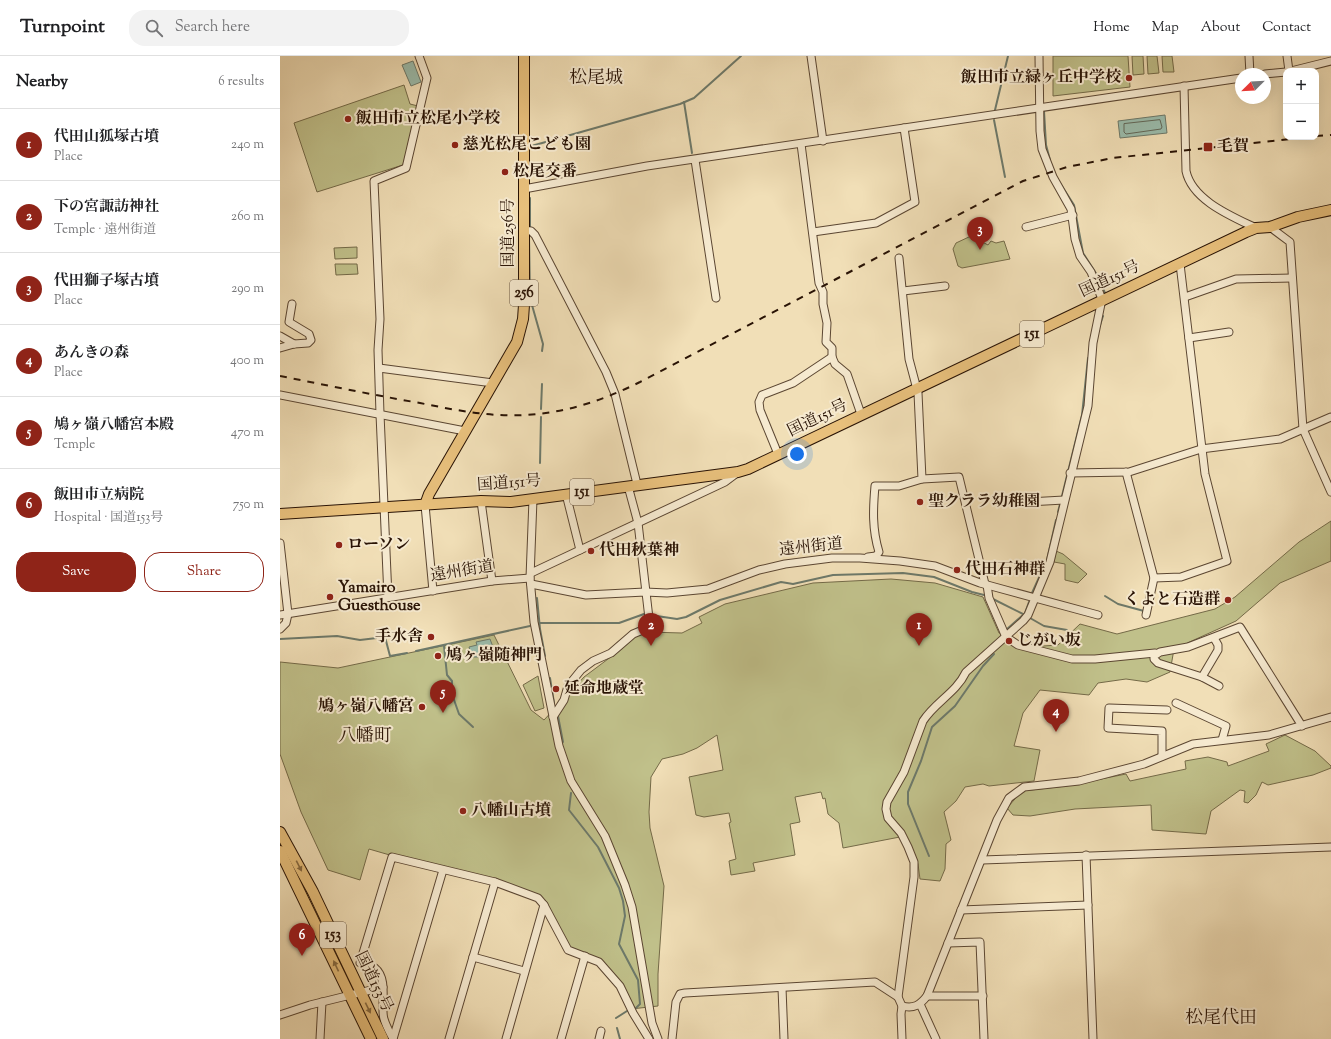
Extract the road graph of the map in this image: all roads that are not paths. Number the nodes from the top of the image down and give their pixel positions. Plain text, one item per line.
1 (419, 56) edge
2 (524, 56) edge
3 (811, 56) edge
4 (1039, 56) edge
5 (1249, 56) edge
6 (1286, 56) edge
7 (1331, 62) edge
8 (1250, 68) edge
9 (1289, 68) edge
10 (1304, 68) edge
11 (1283, 72) edge
12 (1271, 73) edge
13 (1235, 79) edge
14 (1184, 86) junction
15 (1040, 108) junction
16 (904, 128) junction
17 (823, 141) junction
18 (801, 144) junction
19 (695, 160) junction
20 (524, 190) junction
21 (1331, 210) edge
22 (1072, 215) junction
23 (1270, 226) junction
24 (1026, 227) dead end
25 (1256, 228) junction
26 (524, 230) junction
27 (813, 232) junction
28 (899, 258) dead end
29 (1180, 264) junction
30 (1292, 278) junction
31 (945, 286) dead end
32 (903, 291) junction
33 (1185, 297) junction
34 (716, 298) dead end
35 (1102, 299) junction
36 (292, 304) dead end
37 (1229, 332) dead end
38 (280, 336) edge
39 (1189, 338) junction
40 (294, 344) junction
41 (280, 348) edge
42 (832, 357) junction
43 (379, 368) junction
44 (493, 383) junction
45 (917, 388) junction
46 (280, 395) edge
47 (380, 414) junction
48 (861, 414) junction
49 (1331, 417) edge
50 (1303, 429) junction
51 (465, 431) junction
52 (1201, 449) junction
53 (778, 454) junction
54 (738, 472) junction
55 (1126, 472) junction
56 (1070, 473) junction
57 (922, 479) junction
58 (632, 485) junction
59 (1331, 492) edge
60 (566, 494) junction
61 (533, 499) junction
62 (1064, 500) junction
63 (481, 502) junction
64 (1028, 502) dead end
65 (425, 505) junction
66 (384, 507) junction
67 (280, 514) edge
68 (638, 523) junction
69 (280, 544) edge
70 (580, 550) junction
71 (879, 552) junction
72 (860, 558) junction
73 (900, 561) junction
74 (531, 578) junction
75 (1154, 578) junction
76 (492, 581) junction
77 (986, 585) junction
78 (433, 591) junction
79 (645, 592) junction
80 (388, 597) junction
81 (1034, 598) junction
82 (288, 614) junction
83 (280, 615) edge
84 (1098, 615) dead end
85 (1146, 615) dead end
86 (280, 628) edge
87 (1006, 637) junction
88 (1214, 638) junction
89 (1155, 653) junction
90 (1202, 677) junction
91 (1219, 686) dead end
92 (1176, 704) dead end
93 (1167, 710) dead end
94 (553, 716) junction
95 (1331, 717) edge
96 (1302, 726) junction
97 (1222, 740) junction
98 (1162, 756) junction
99 (280, 832) edge
100 (1331, 847) edge
101 (280, 850) edge
102 (1086, 855) junction
103 (982, 860) junction
104 (443, 870) junction
105 (495, 882) junction
106 (544, 905) junction
107 (1088, 905) junction
108 (961, 910) junction
109 (948, 943) junction
110 (585, 956) junction
111 (473, 957) junction
112 (524, 971) junction
113 (383, 987) junction
114 (782, 988) junction
115 (360, 992) junction
116 (349, 995) junction
117 (927, 996) junction
118 (982, 996) junction
119 (898, 997) junction
120 (322, 1002) junction
121 (920, 1004) junction
122 (902, 1006) junction
123 (280, 1016) edge
124 (601, 1031) dead end
125 (653, 1038) edge
126 (320, 1039) edge
127 (371, 1039) edge
128 (383, 1039) edge
129 (393, 1039) edge
130 (449, 1039) edge
131 (506, 1039) edge
132 (561, 1039) edge
133 (599, 1039) edge
134 (672, 1039) edge
135 (784, 1039) edge
136 (902, 1039) edge
137 (936, 1039) edge
138 (984, 1039) edge
139 (1093, 1039) edge

1 - 43 street
2 - 20 highway, 国道256号 / 256
3 - 17 street
4 - 15 street
5 - 8 street
6 - 9 street
7 - 10 street
11 - 12 street
13 - 14 street
14 - 15 street
14 - 25 street
15 - 16 street
15 - 22 street
16 - 17 street
16 - 27 street
17 - 18 street
18 - 19 street
18 - 27 street
19 - 20 street
19 - 34 street
20 - 26 highway, 国道256号 / 256
21 - 23 highway, 国道151号 / 151
22 - 24 street
22 - 35 street
23 - 25 highway, 国道151号 / 151
23 - 30 street
25 - 29 highway, 国道151号 / 151
26 - 44 highway, 国道256号 / 256
26 - 58 street
27 - 42 street
28 - 32 street
29 - 33 street
29 - 35 highway, 国道151号 / 151
30 - 33 street
30 - 50 street
31 - 32 street
32 - 45 street
33 - 39 street
35 - 45 highway, 国道151号 / 151
35 - 56 street
36 - 40 street
37 - 39 street
38 - 40 street
39 - 52 street
40 - 41 street
42 - 48 street
42 - 53 street
43 - 44 street
43 - 47 street
44 - 51 highway, 国道256号 / 256
45 - 48 highway, 国道151号 / 151
45 - 57 street
46 - 47 street
47 - 51 street
47 - 66 street
48 - 53 highway, 国道151号 / 151
49 - 50 street
50 - 52 street
50 - 59 street
51 - 65 highway, 国道256号 / 256
52 - 55 street
52 - 75 street
53 - 54 highway, 国道151号 / 151
54 - 58 highway, 国道151号 / 151
54 - 68 street, 遠州街道
55 - 56 street
55 - 75 street
56 - 62 street
57 - 71 street
57 - 77 street
58 - 60 highway, 国道151号 / 151
58 - 68 street
60 - 61 highway, 国道151号 / 151
60 - 70 street
61 - 63 highway, 国道151号 / 151
61 - 74 street
62 - 64 street
62 - 81 street
63 - 65 highway, 国道151号 / 151
63 - 76 street
65 - 66 highway, 国道151号 / 151
65 - 78 street
66 - 67 highway, 国道151号 / 151
66 - 80 street
68 - 70 street, 遠州街道
68 - 79 street
69 - 82 street
70 - 74 street, 遠州街道
71 - 72 street
71 - 73 street
72 - 73 street, 遠州街道
72 - 79 street, 遠州街道
73 - 77 street, 遠州街道
74 - 76 street, 遠州街道
74 - 79 street, 遠州街道
74 - 94 street
75 - 85 street
76 - 78 street, 遠州街道
77 - 81 street, 遠州街道
77 - 87 street
78 - 80 street, 遠州街道
79 - 94 street
80 - 82 street, 遠州街道
81 - 84 street, 遠州街道
81 - 87 street
82 - 83 street, 遠州街道
82 - 86 street
87 - 89 street
87 - 119 street
88 - 89 street
88 - 90 street
88 - 96 street
89 - 90 street
90 - 91 street
92 - 97 street
93 - 98 street
94 - 125 street
95 - 96 street
96 - 97 street
97 - 98 street
98 - 103 street
99 -> 115 highway, 国道153号 / 153
100 - 102 street
116 -> 101 highway, 国道153号 / 153
102 - 103 street
102 - 107 street
103 - 108 street
104 - 105 street
104 - 113 street
104 - 129 street
105 - 106 street
105 - 111 street
106 - 110 street
106 - 112 street
107 - 108 street
107 - 139 street
108 - 109 street
109 - 117 street
109 - 118 street
110 - 125 street
110 - 132 street
111 - 112 street
111 - 130 street
112 - 131 street
113 - 115 street
113 - 129 street
114 - 119 street
114 - 134 street
114 - 135 street
115 - 116 street
115 -> 128 highway, 国道153号 / 153
116 - 120 street
116 - 127 highway, 国道153号 / 153
117 - 118 street
117 - 121 street
118 - 138 street
119 - 122 street
120 - 123 street
120 - 126 street
121 - 122 street
121 - 137 street
122 - 136 street
124 - 133 street

